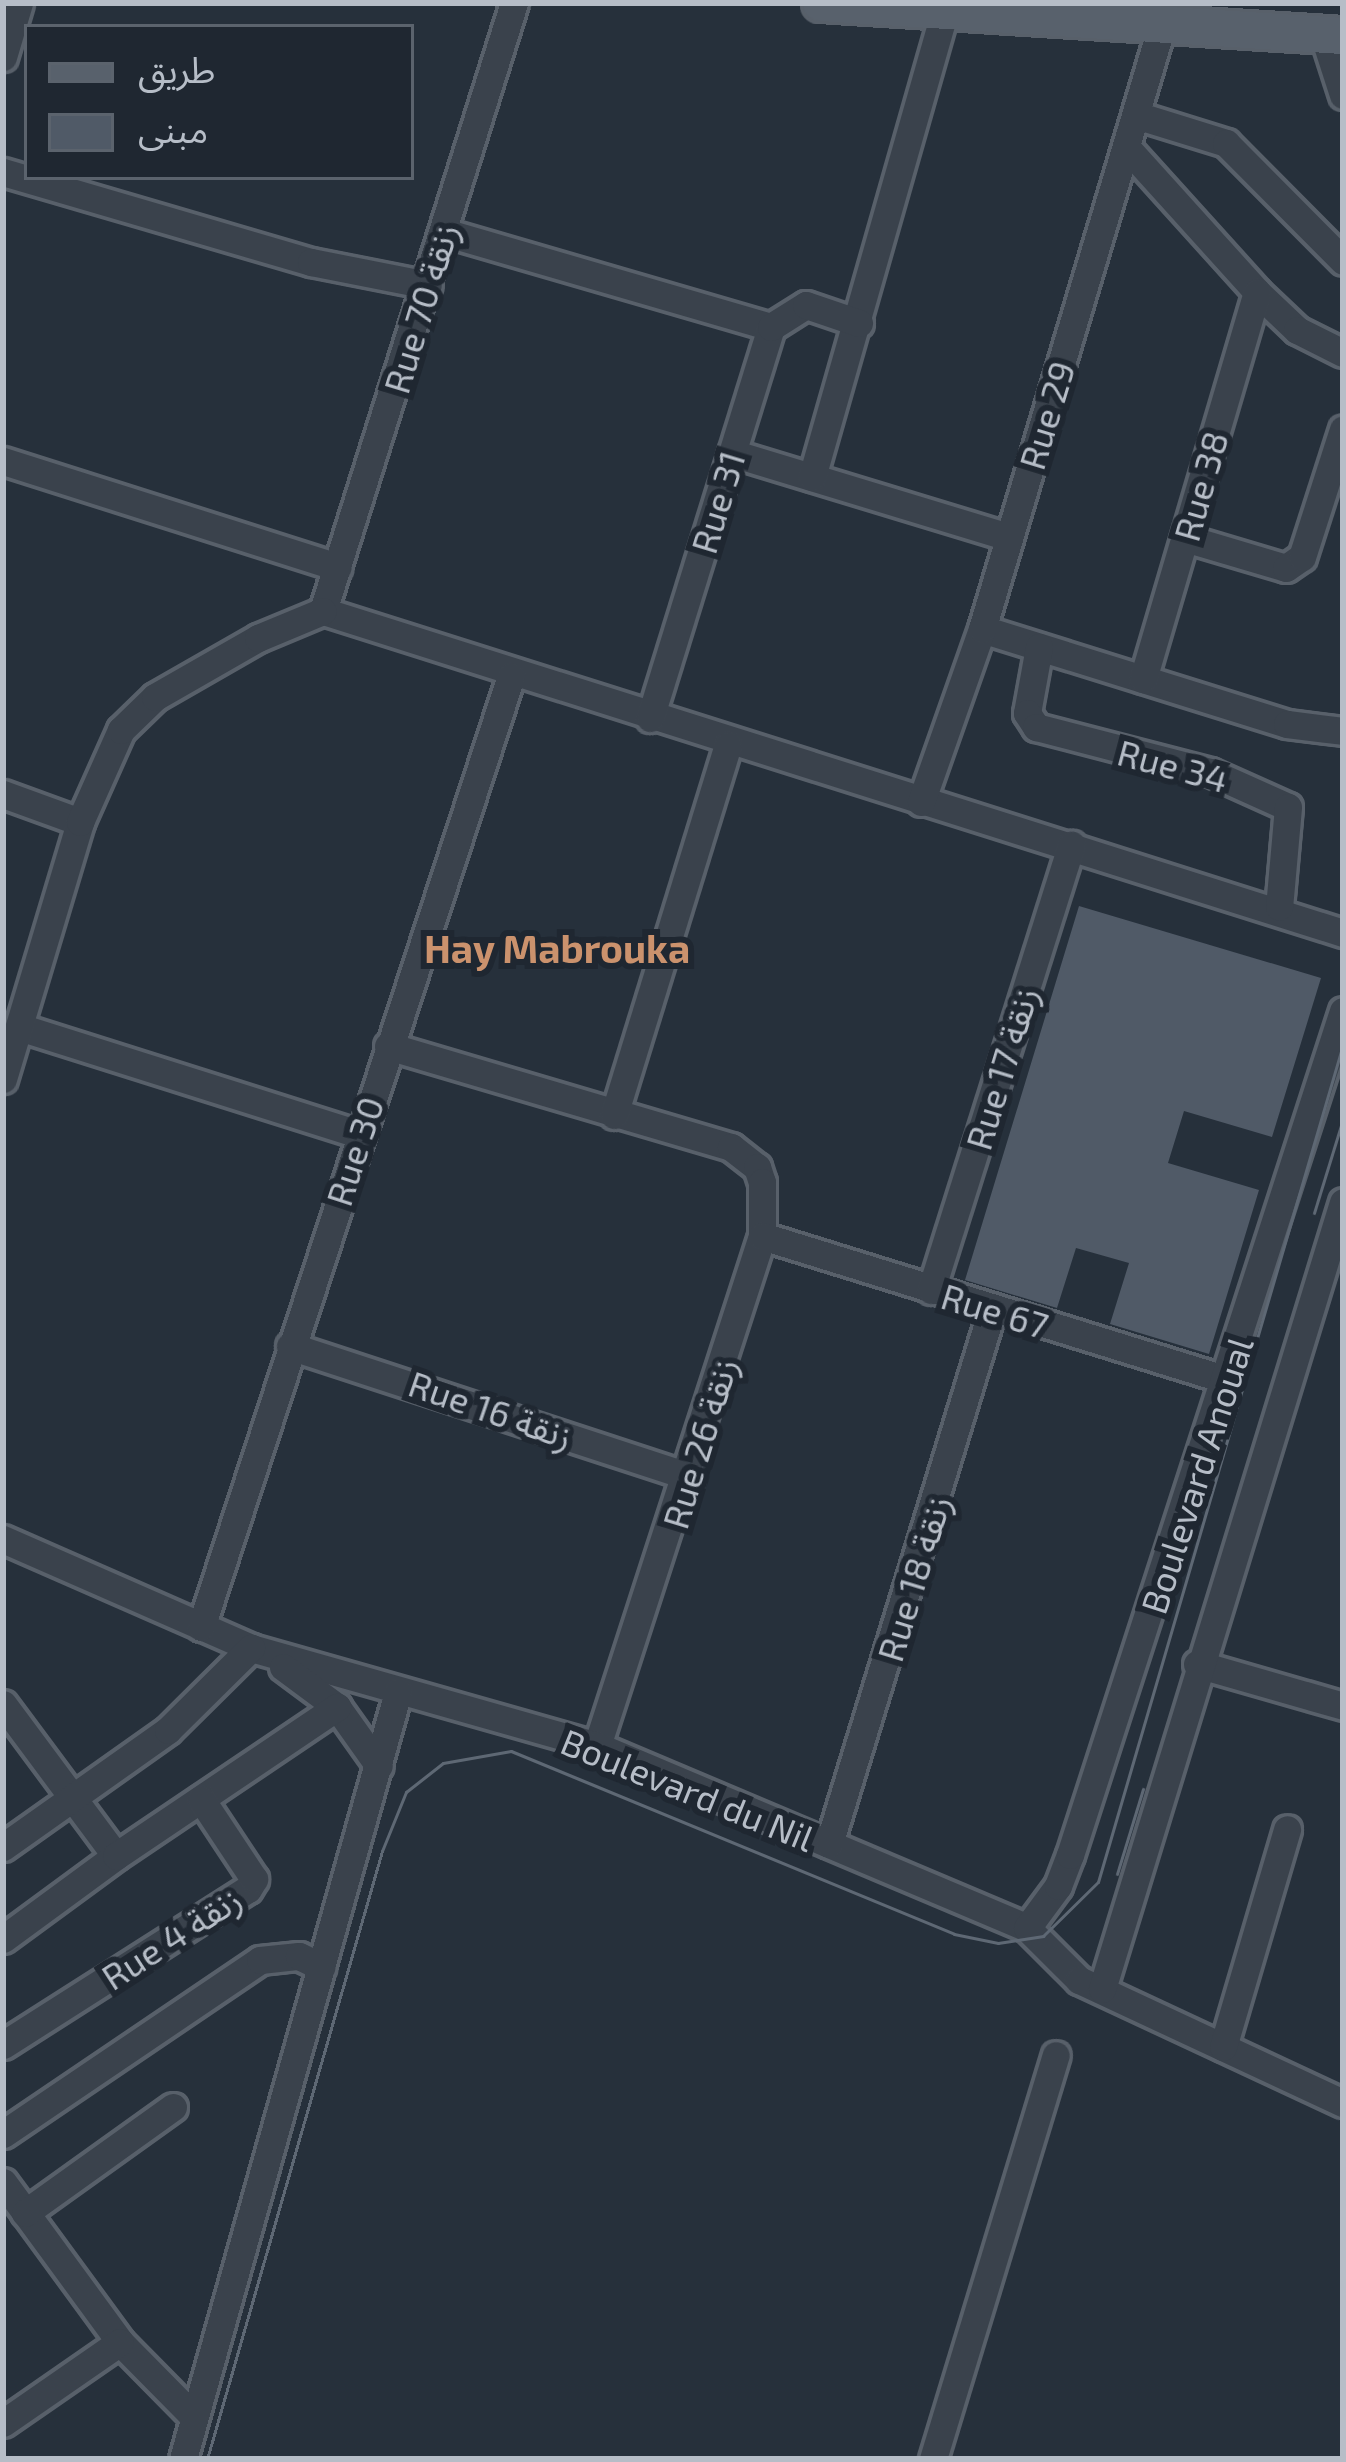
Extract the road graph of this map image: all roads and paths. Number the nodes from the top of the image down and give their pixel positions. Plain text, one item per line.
1 (19, 3) edge
2 (514, 3) edge
3 (821, 3) edge
4 (945, 11) junction
5 (1162, 25) junction
6 (1330, 25) edge
7 (3, 57) edge
8 (1343, 95) edge
9 (1139, 116) junction
10 (1128, 149) junction
11 (30, 180) edge
12 (444, 232) junction
13 (1343, 260) edge
14 (428, 285) junction
15 (1257, 292) junction
16 (859, 323) junction
17 (771, 327) junction
18 (1343, 353) edge
19 (1342, 429) edge
20 (732, 453) junction
21 (3, 461) edge
22 (812, 477) junction
23 (1008, 537) junction
24 (1185, 538) junction
25 (338, 567) junction
26 (323, 611) junction
27 (982, 629) junction
28 (1039, 647) junction
29 (511, 676) junction
30 (1143, 679) junction
31 (650, 718) junction
32 (1343, 731) edge
33 (728, 745) junction
34 (3, 794) edge
35 (921, 802) junction
36 (80, 822) junction
37 (1071, 845) junction
38 (1279, 908) junction
39 (1343, 933) edge
40 (1343, 1011) edge
41 (19, 1028) junction
42 (388, 1046) junction
43 (3, 1078) edge
44 (614, 1115) junction
45 (358, 1134) junction
46 (1343, 1202) edge
47 (762, 1236) junction
48 (931, 1290) junction
49 (992, 1310) junction
50 (290, 1346) junction
51 (1228, 1380) junction
52 (690, 1478) junction
53 (3, 1539) edge
54 (201, 1627) junction
55 (251, 1648) junction
56 (1197, 1664) junction
57 (398, 1692) junction
58 (1341, 1699) edge
59 (3, 1704) edge
60 (337, 1707) junction
61 (597, 1746) junction
62 (379, 1766) junction
63 (72, 1796) junction
64 (201, 1799) junction
65 (1287, 1829) dead end
66 (829, 1844) junction
67 (3, 1847) edge
68 (116, 1856) junction
69 (1027, 1928) junction
70 (3, 1939) edge
71 (322, 1967) junction
72 (1102, 1989) junction
73 (3, 2044) edge
74 (1223, 2047) junction
75 (1056, 2055) dead end
76 (1343, 2103) edge
77 (173, 2107) dead end
78 (3, 2134) edge
79 (3, 2182) edge
80 (25, 2213) junction
81 (120, 2342) junction
82 (194, 2417) junction
83 (3, 2423) edge
84 (183, 2459) edge
85 (933, 2459) edge

1 - 7 street
2 - 12 street, Rue 70 زنقة
3 - 4 main road
4 - 5 main road
4 - 16 street
5 - 6 main road
5 - 9 street, Rue 29
6 - 8 street
9 - 10 street, Rue 29
9 - 13 street
10 - 15 street
10 - 23 street, Rue 29
11 - 14 street
12 - 14 street, Rue 70 زنقة
12 - 17 street
14 - 25 street, Rue 70 زنقة
15 - 18 street
15 - 24 street, Rue 38
16 - 17 street
16 - 22 street
17 - 20 street, Rue 31
19 - 24 street
20 - 22 street
20 - 31 street, Rue 31
21 - 25 street
22 - 23 street
23 - 27 street, Rue 29
24 - 30 street, Rue 38
25 - 26 street, Rue 70 زنقة
26 - 29 street
26 - 36 street
27 - 28 street, Rue 34
27 - 35 street, Rue 29
28 - 30 street, Rue 34
28 - 38 street, Rue 34
29 - 31 street
29 - 42 street, Rue 30
30 - 32 street, Rue 34
31 - 33 street
33 - 35 street
33 - 44 street
34 - 36 street
35 - 37 street
36 - 41 street
37 - 38 street
37 - 48 street, Rue 17 زنقة
38 - 39 street
40 - 51 street, Boulevard Anoual
41 - 43 street
41 - 45 street
42 - 44 street
42 - 45 street, Rue 30
44 - 47 street, Rue 26 زنقة
45 - 50 street, Rue 30
46 - 56 street, Boulevard Anoual
47 - 48 street, Rue 67
47 - 52 street, Rue 26 زنقة
48 - 49 street, Rue 67
49 - 51 street, Rue 67
49 - 66 street, Rue 18 زنقة
50 - 52 street, Rue 16 زنقة
50 - 54 street, Rue 30
51 - 69 street, Boulevard Anoual
52 - 61 street, Rue 26 زنقة
53 - 54 street, Boulevard du Nil
54 - 55 street, Boulevard du Nil
55 - 57 street, Boulevard du Nil
55 - 60 street
55 - 63 street
56 - 58 street
56 - 72 street, Boulevard Anoual
57 - 61 street, Boulevard du Nil
57 - 62 street
59 - 63 street
60 - 62 street
60 - 64 street
61 - 66 street, Boulevard du Nil
62 - 71 street
63 - 67 street
63 - 68 street
64 - 68 street
64 - 73 street, Rue 4 زنقة
65 - 74 street
66 - 69 street, Boulevard du Nil
68 - 70 street
69 - 72 street, Boulevard du Nil
71 - 78 street
71 - 82 street
72 - 74 street, Boulevard du Nil
74 - 76 street, Boulevard du Nil
75 - 85 street
77 - 80 street
79 - 80 street
80 - 81 street
81 - 82 street
81 - 83 street
82 - 84 street

